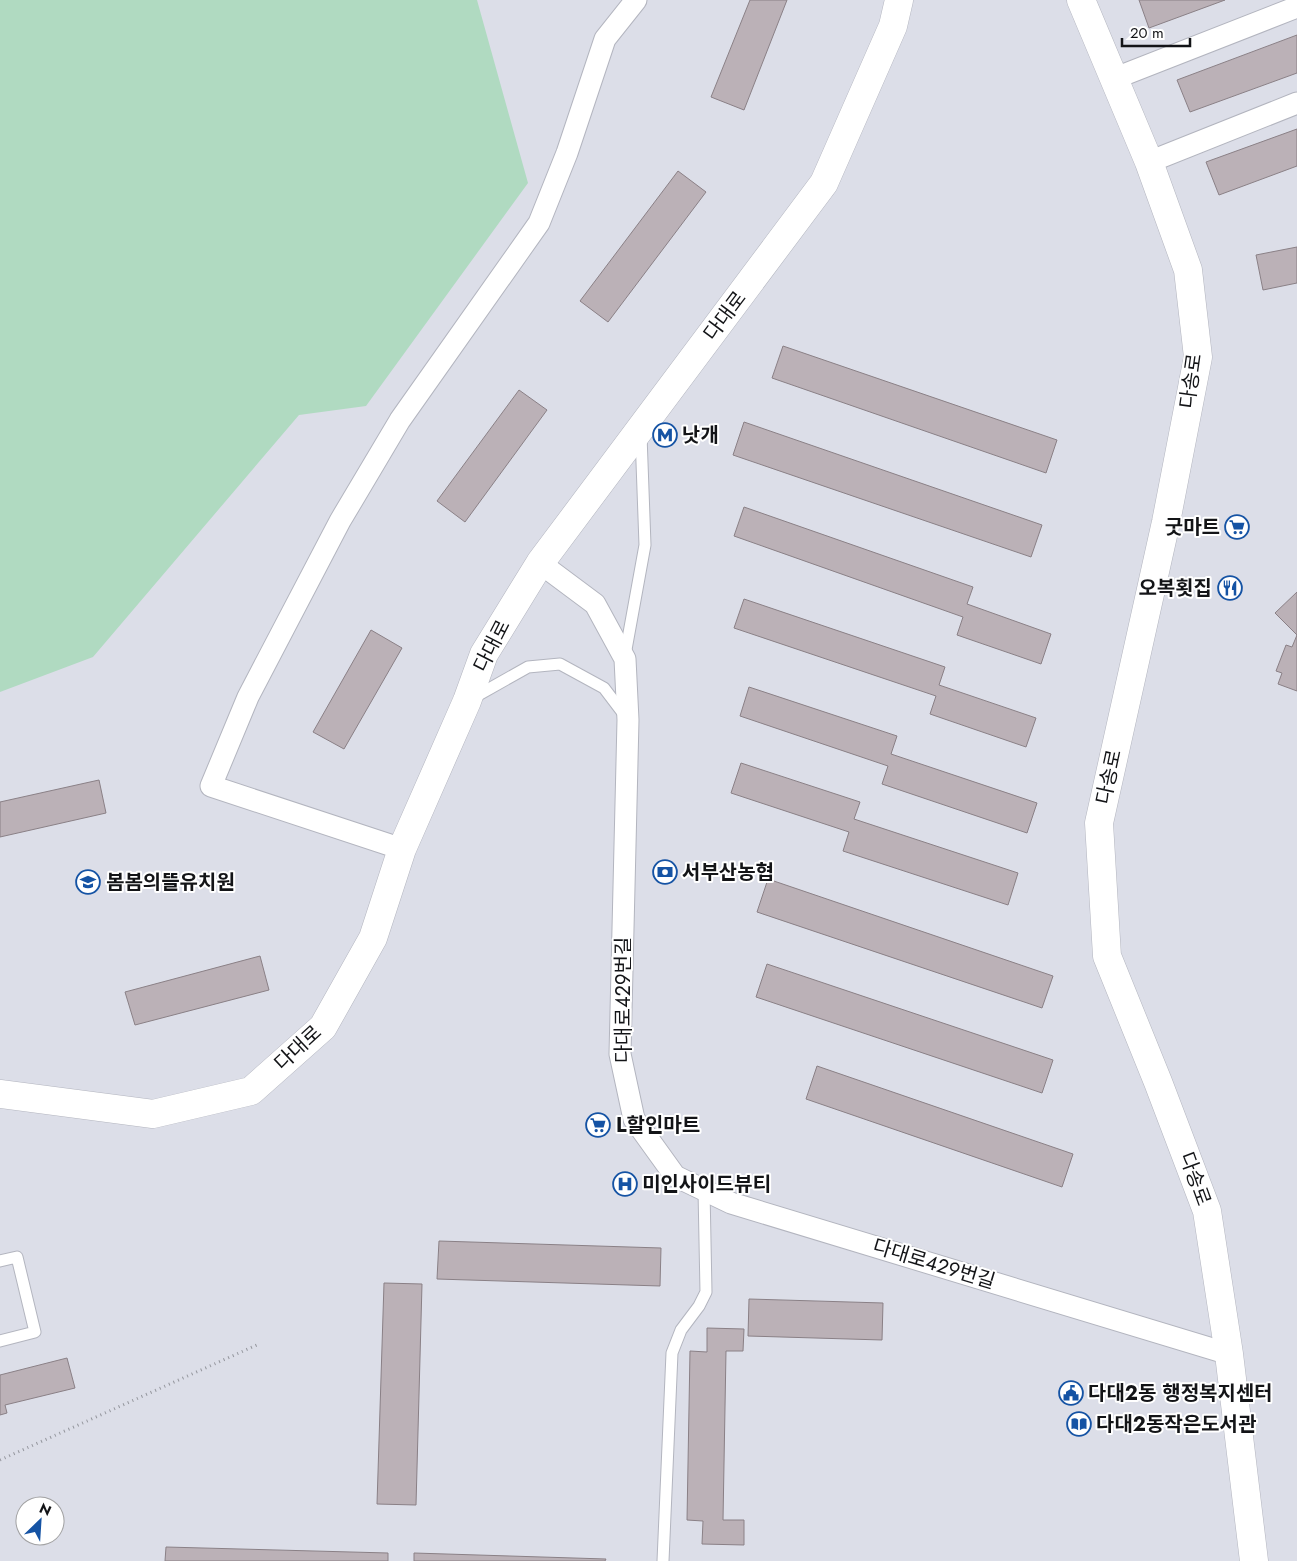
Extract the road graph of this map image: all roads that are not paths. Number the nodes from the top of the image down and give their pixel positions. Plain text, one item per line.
1 (636, 0) edge
2 (906, 0) edge
3 (1082, 0) edge
4 (1297, 7) edge
5 (896, 13) edge
6 (1114, 79) junction
7 (1297, 103) edge
8 (1148, 162) junction
9 (641, 428) junction
10 (540, 563) junction
11 (624, 659) junction
12 (467, 701) junction
13 (628, 720) junction
14 (402, 849) junction
15 (0, 1094) edge
16 (704, 1190) junction
17 (0, 1261) edge
18 (0, 1341) edge
19 (1228, 1354) junction
20 (663, 1561) edge
21 (1254, 1561) edge

1 - 14 street
2 - 5 main road, 다대로
3 - 6 main road, 다송로
4 - 6 street
5 - 9 main road, 다대로
6 - 8 main road, 다송로
7 - 8 street
8 - 19 main road, 다송로
9 - 10 main road, 다대로
9 - 11 lane
10 - 11 street, 다대로429번길
10 - 12 main road, 다대로
11 - 13 street, 다대로429번길
12 - 13 lane
12 - 14 main road, 다대로
13 - 16 street, 다대로429번길
14 - 15 main road, 다대로
16 - 19 street, 다대로429번길
16 - 20 lane
17 - 18 lane
19 - 21 main road, 다송로

